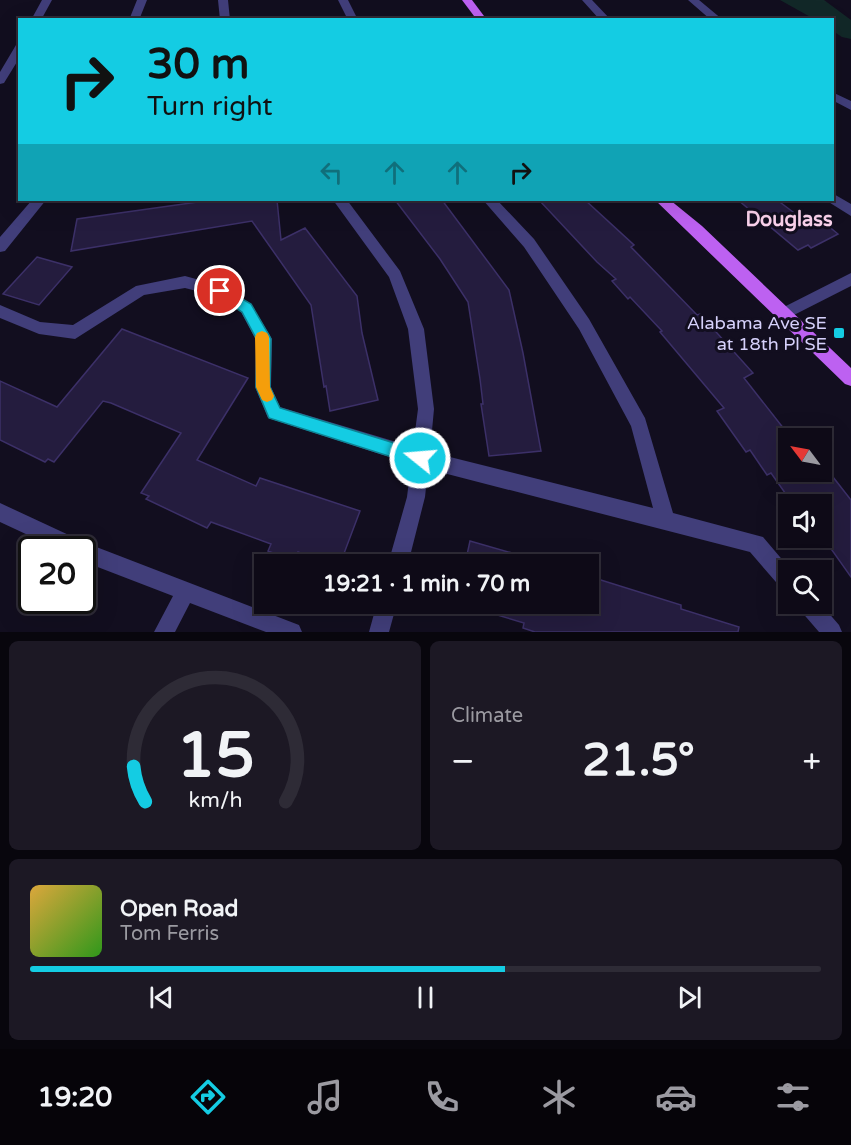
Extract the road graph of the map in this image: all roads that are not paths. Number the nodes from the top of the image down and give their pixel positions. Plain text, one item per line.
1 (47, 0) edge
2 (142, 0) edge
3 (223, 0) edge
4 (343, 0) edge
5 (467, 0) edge
6 (587, 0) edge
7 (693, 0) edge
8 (37, 18) edge
9 (135, 18) edge
10 (225, 18) edge
11 (351, 18) edge
12 (480, 18) edge
13 (604, 18) edge
14 (716, 18) edge
15 (18, 51) edge
16 (0, 81) edge
17 (834, 96) edge
18 (851, 106) edge
19 (834, 199) edge
20 (38, 201) edge
21 (341, 201) edge
22 (491, 201) edge
23 (663, 201) edge
24 (851, 211) edge
25 (0, 247) edge
26 (851, 279) edge
27 (0, 311) edge
28 (785, 313) junction
29 (851, 379) edge
30 (420, 458) junction
31 (0, 512) edge
32 (665, 519) junction
33 (51, 536) edge
34 (401, 554) edge
35 (96, 556) edge
36 (778, 569) edge
37 (186, 591) junction
38 (384, 614) edge
39 (816, 614) edge
40 (164, 632) edge
41 (292, 632) edge
42 (379, 632) edge
43 (832, 632) edge

1 - 8 street
2 - 9 street
3 - 10 street
4 - 11 street
5 - 12 main road
6 - 13 street
7 - 14 street
15 - 16 street
17 - 18 street
19 - 24 street
20 - 25 street
21 - 30 street
22 - 32 street
23 - 28 main road
26 - 28 street
27 - 30 street
28 - 29 main road
30 - 32 street
30 - 34 street
31 - 33 street
32 - 36 street
35 - 37 street
37 - 40 street
37 - 41 street
38 - 42 street
39 - 43 street

